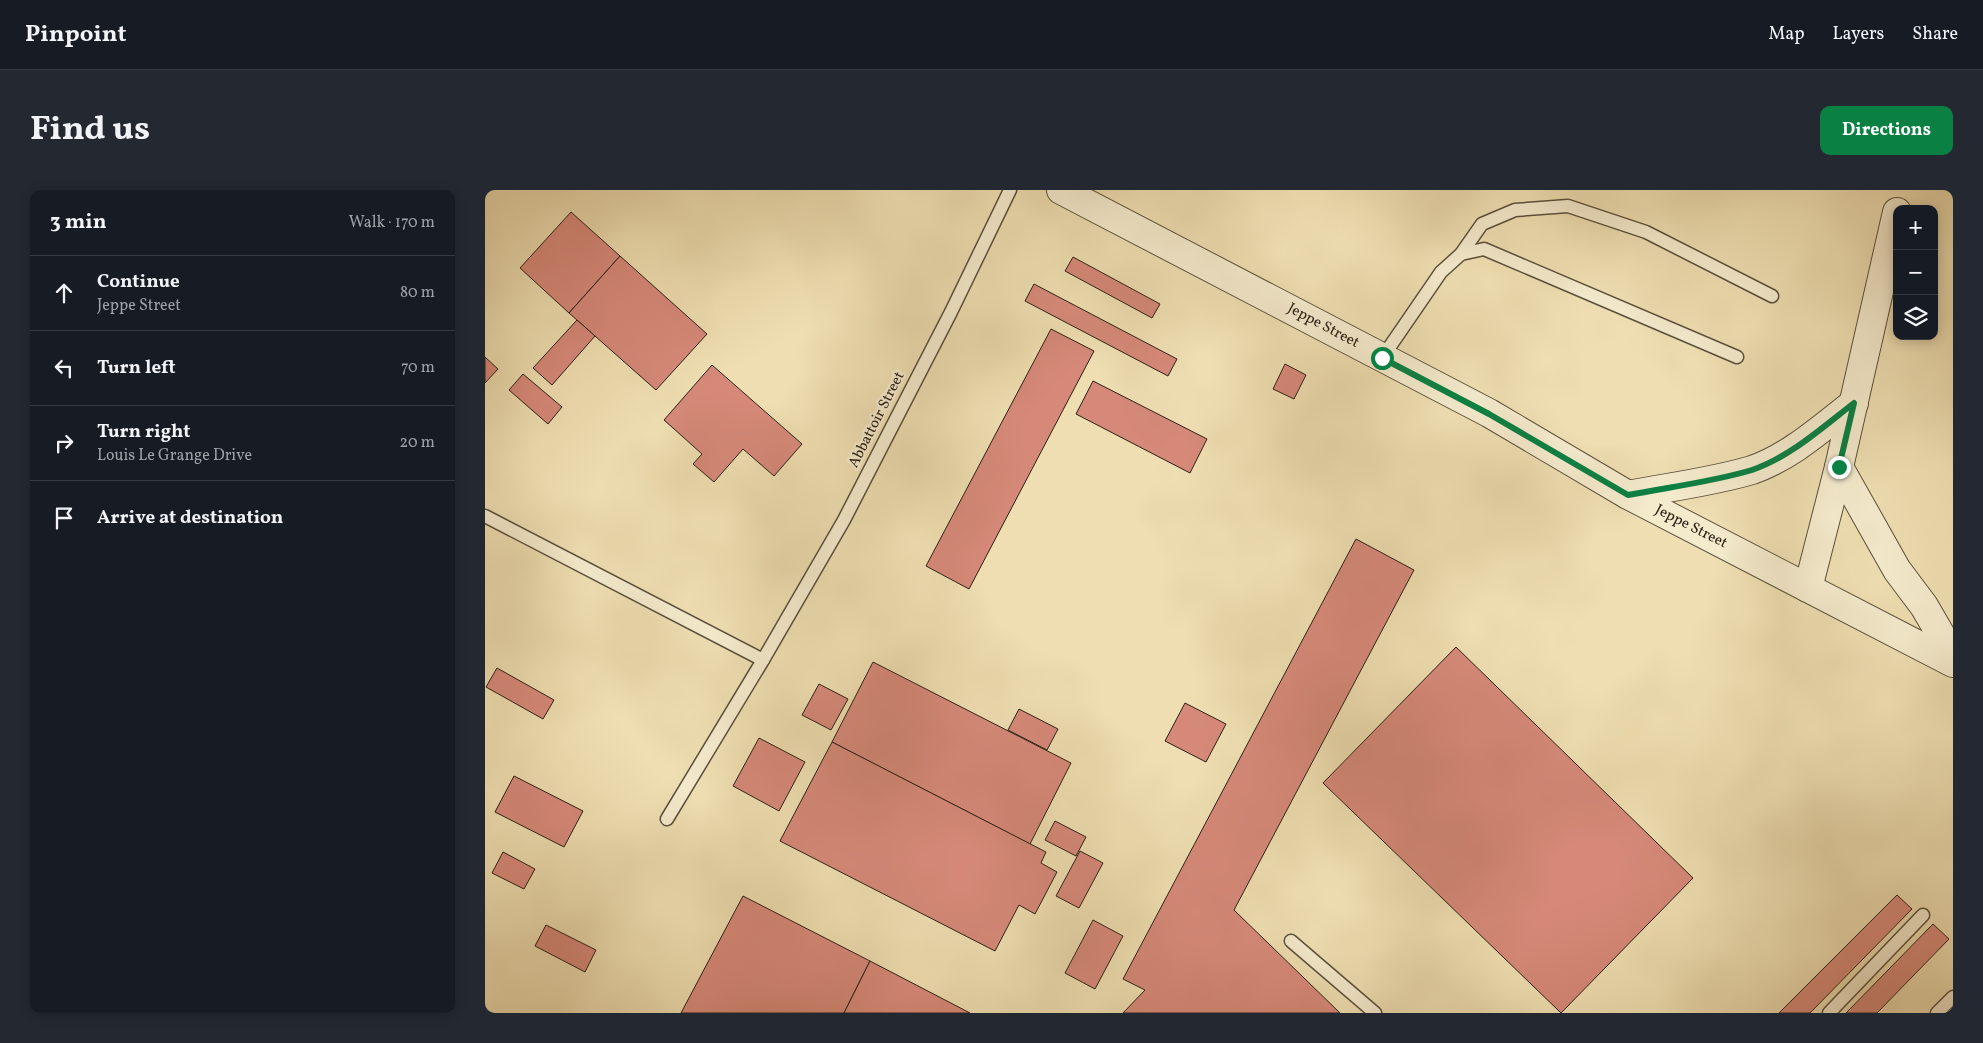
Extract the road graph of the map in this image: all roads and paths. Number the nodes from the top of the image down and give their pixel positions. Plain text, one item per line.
1 (1010, 190) edge
2 (1061, 190) edge
3 (1902, 190) edge
4 (1898, 205) edge
5 (1893, 228) edge
6 (1461, 254) junction
7 (1772, 296) dead end
8 (1737, 357) dead end
9 (1382, 358) junction
10 (1854, 403) junction
11 (1839, 467) junction
12 (1628, 495) junction
13 (485, 516) edge
14 (1808, 588) junction
15 (1953, 656) edge
16 (763, 660) junction
17 (1953, 663) edge
18 (667, 819) dead end
19 (1923, 915) dead end
20 (1291, 940) dead end
21 (1953, 996) edge
22 (1375, 1013) edge
23 (1829, 1013) edge
24 (1937, 1013) edge

1 - 16 lane, Abbattoir Street
2 - 9 street, Jeppe Street
3 - 4 street
5 - 10 street
6 - 7 lane
6 - 8 lane
6 - 9 lane
9 - 12 street, Jeppe Street
10 - 11 street
10 - 12 street
11 - 14 street
11 - 15 street
12 - 14 street, Jeppe Street
13 - 16 lane
14 - 17 street, Jeppe Street
16 - 18 lane, Abbattoir Street
19 - 23 lane
20 - 22 lane
21 - 24 lane

